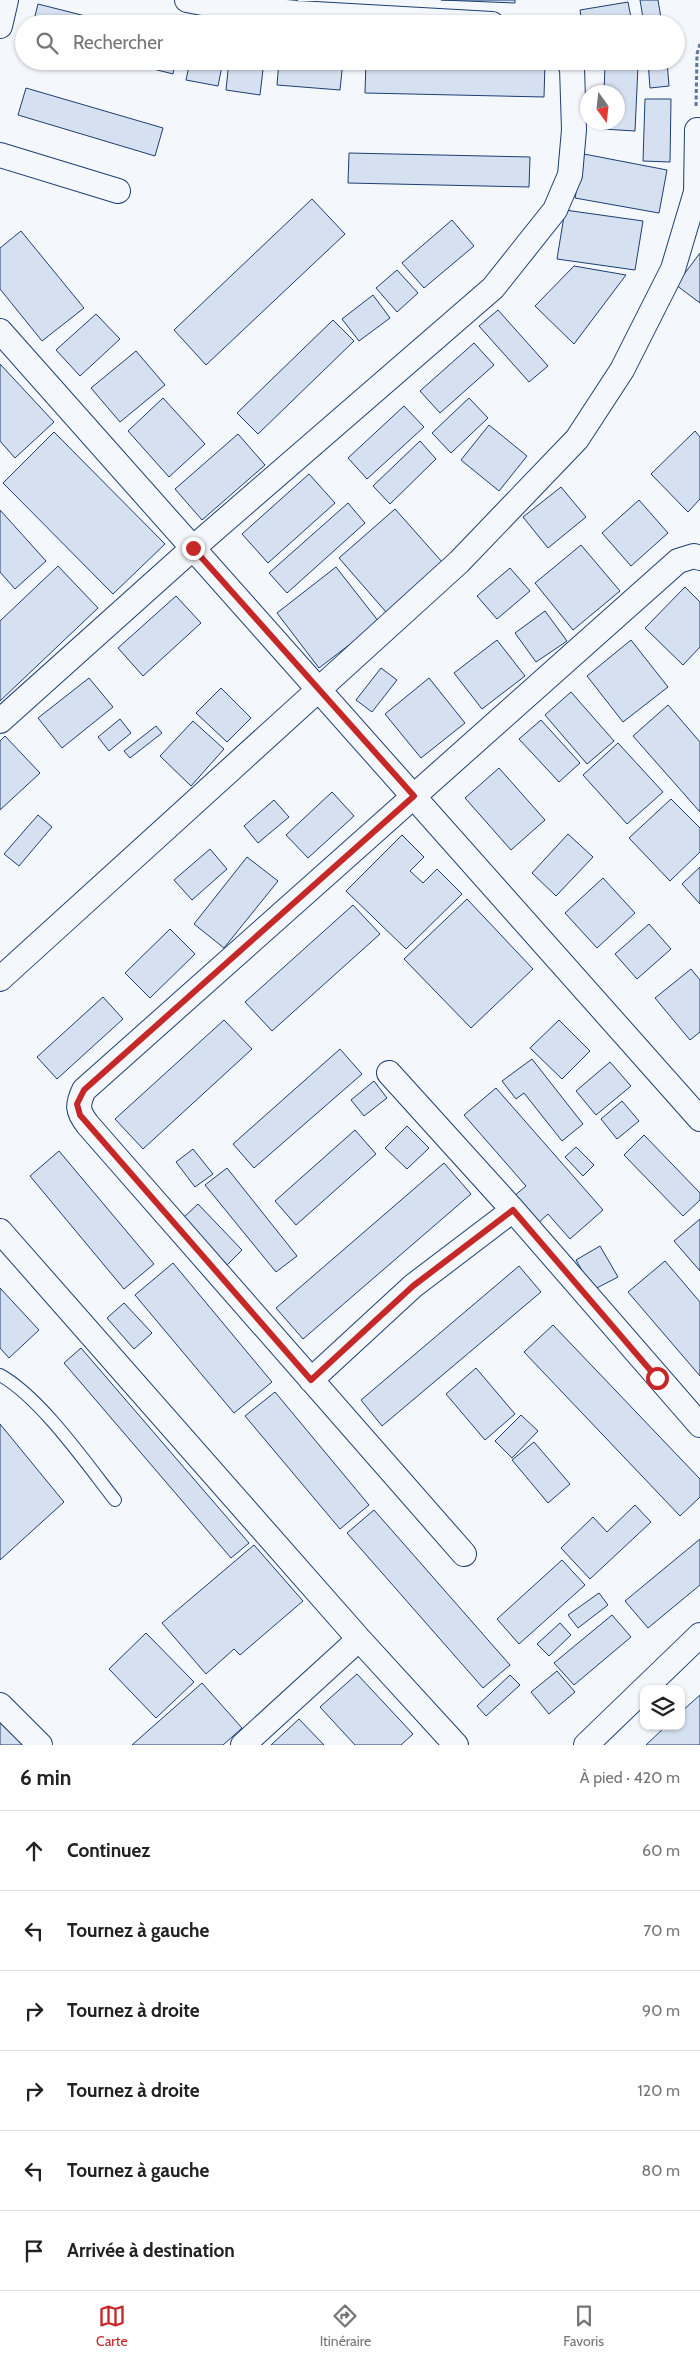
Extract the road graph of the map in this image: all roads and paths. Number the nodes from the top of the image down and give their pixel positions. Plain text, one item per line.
1 (6, 0) edge
2 (187, 0) edge
3 (332, 15) edge
4 (0, 26) edge
5 (700, 44) edge
6 (572, 70) edge
7 (697, 130) joint
8 (0, 156) edge
9 (118, 191) dead end
10 (0, 331) edge
11 (193, 548) junction
12 (700, 558) edge
13 (320, 689) junction
14 (0, 721) edge
15 (414, 796) junction
16 (0, 979) edge
17 (389, 1073) dead end
18 (700, 1119) edge
19 (513, 1210) junction
20 (2, 1239) edge
21 (0, 1374) edge
22 (311, 1380) junction
23 (700, 1425) edge
24 (115, 1500) dead end
25 (464, 1554) dead end
26 (360, 1639) junction
27 (696, 1648) edge
28 (0, 1705) edge
29 (40, 1745) edge
30 (243, 1745) edge
31 (456, 1745) edge
32 (586, 1745) edge

1 - 4 street
2 - 3 street
5 - 7 path
6 - 11 street
7 - 13 street
8 - 9 street
10 - 11 street
11 - 13 street
11 - 14 street
12 - 15 street
13 - 15 street
13 - 16 street
15 - 18 street
15 - 22 street
17 - 19 street
19 - 22 street
19 - 23 street
20 - 26 street
21 - 24 lane
22 - 25 street
26 - 30 street
26 - 31 street
27 - 32 street
28 - 29 street

